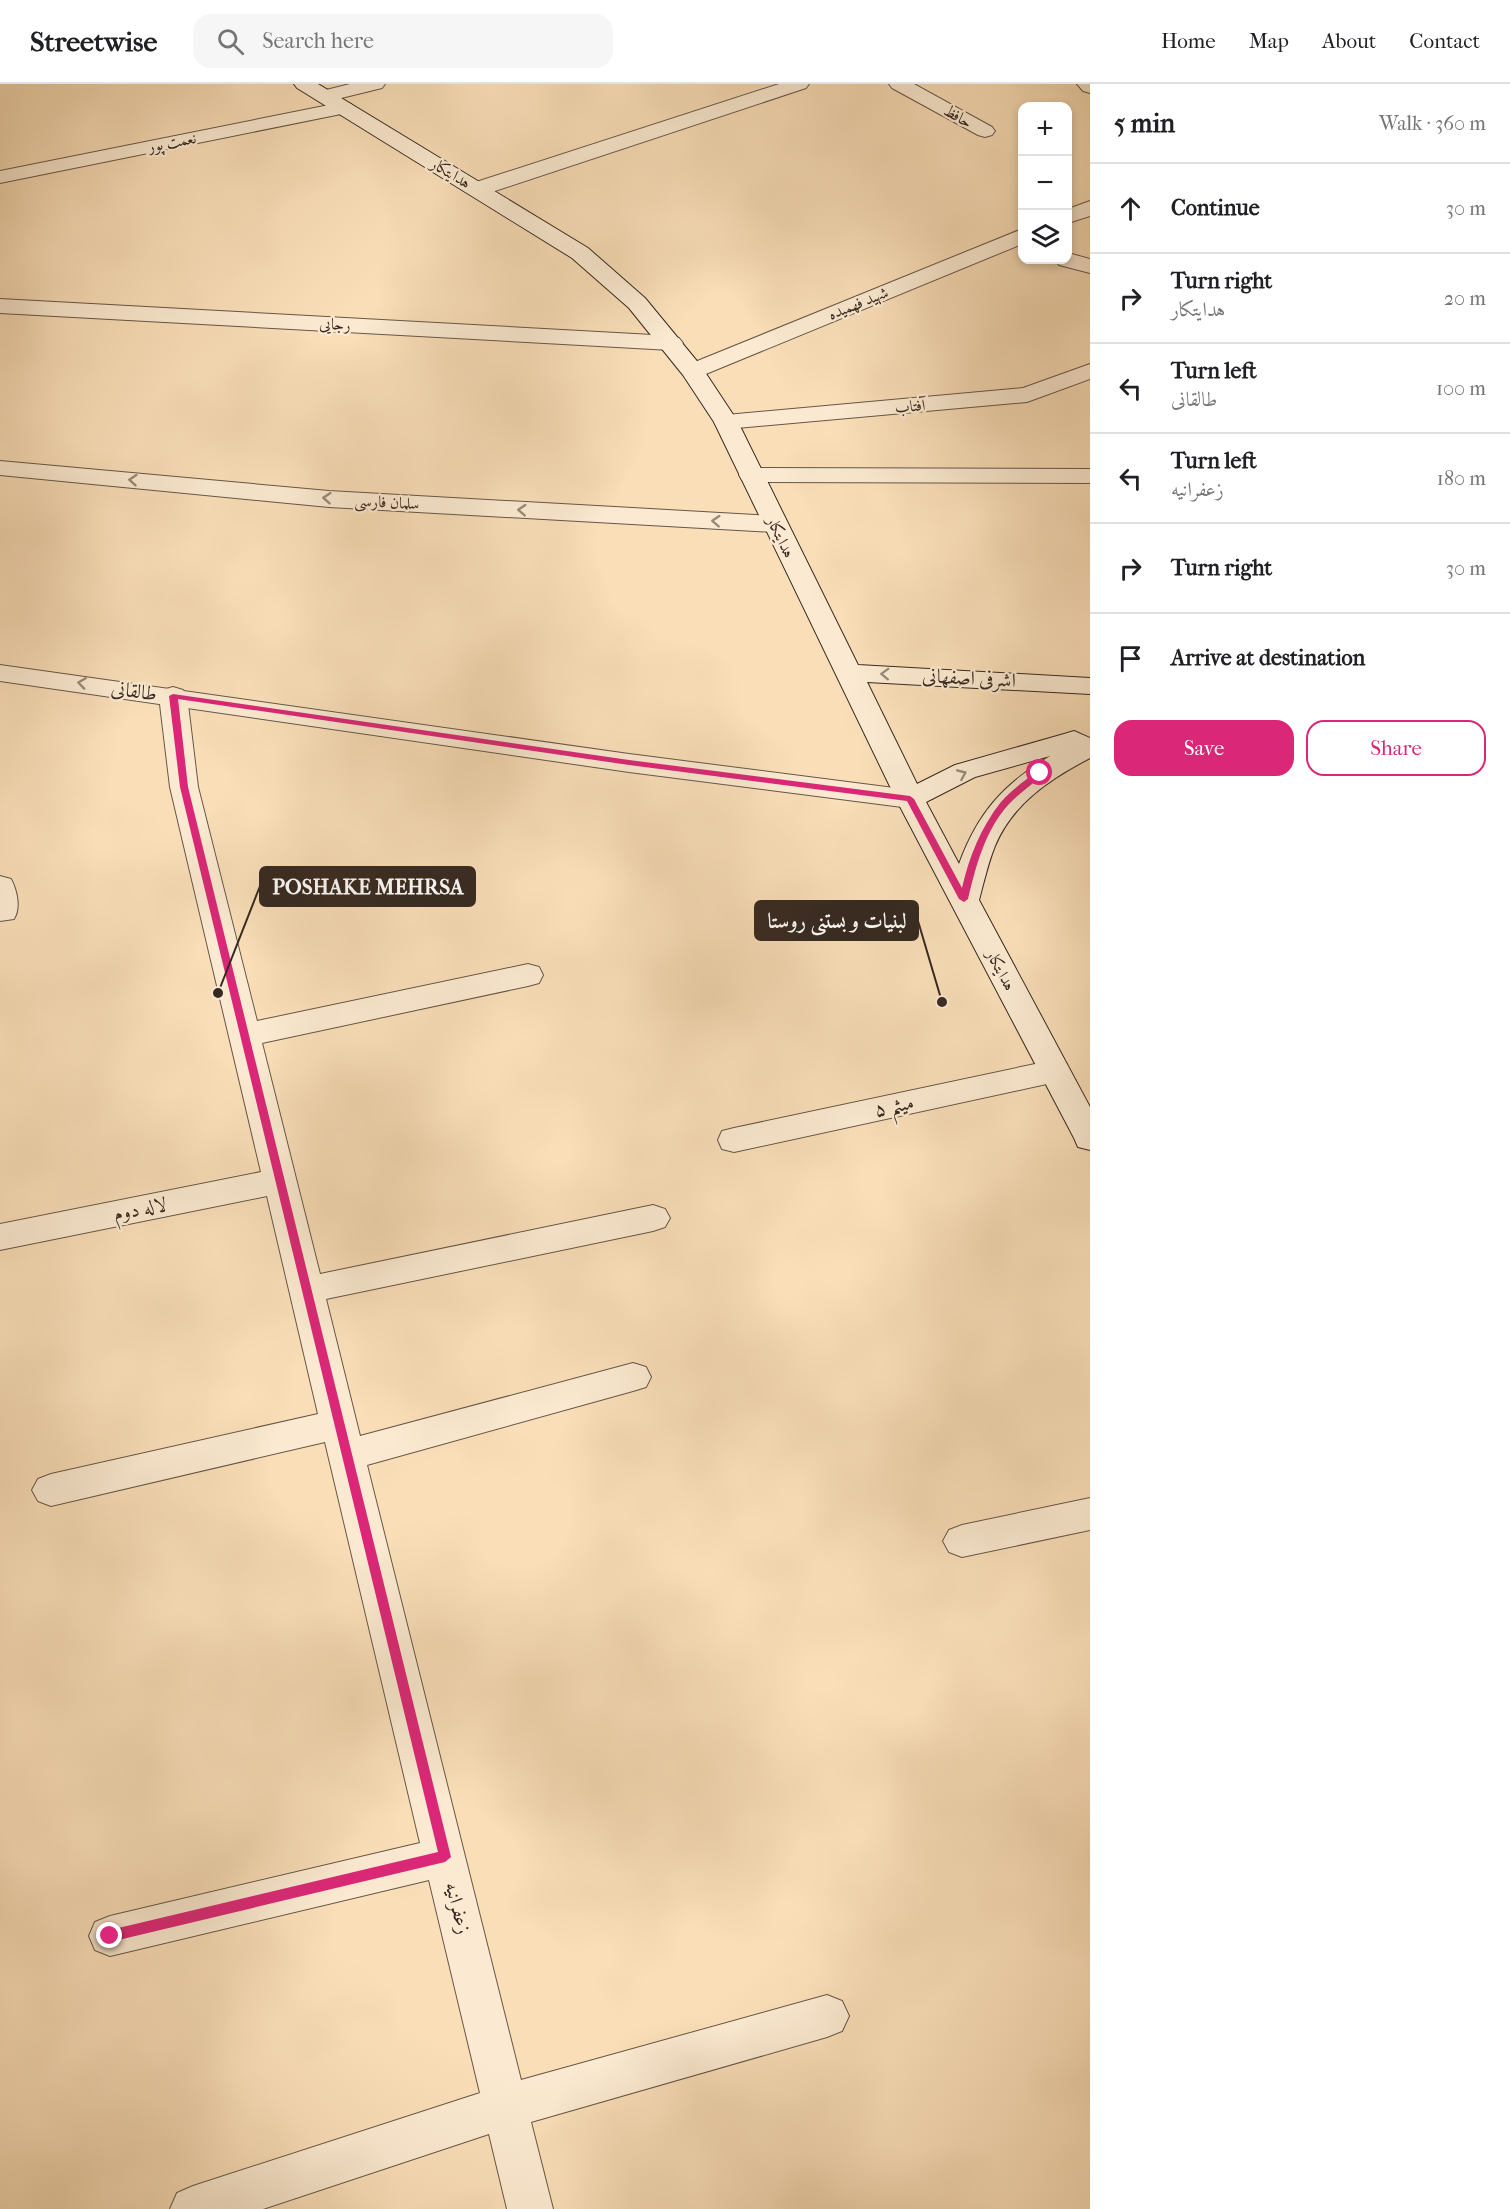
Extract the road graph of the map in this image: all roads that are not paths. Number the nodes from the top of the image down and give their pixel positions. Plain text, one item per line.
1 (375, 84) edge
2 (799, 84) edge
3 (899, 84) edge
4 (324, 96) edge
5 (985, 131) dead end
6 (0, 177) edge
7 (478, 189) junction
8 (1090, 208) edge
9 (1072, 215) edge
10 (1017, 241) edge
11 (1072, 262) edge
12 (1090, 267) edge
13 (0, 306) edge
14 (671, 343) junction
15 (693, 371) junction
16 (1090, 371) edge
17 (726, 422) junction
18 (0, 468) edge
19 (751, 475) junction
20 (1090, 476) edge
21 (775, 524) junction
22 (0, 673) edge
23 (848, 673) junction
24 (1090, 686) edge
25 (173, 696) junction
26 (1090, 736) edge
27 (1090, 747) edge
28 (910, 799) junction
29 (964, 899) junction
30 (528, 975) dead end
31 (245, 1035) junction
32 (1054, 1072) junction
33 (1090, 1138) edge
34 (734, 1140) dead end
35 (280, 1180) junction
36 (653, 1218) dead end
37 (0, 1237) edge
38 (306, 1290) junction
39 (633, 1377) dead end
40 (343, 1439) junction
41 (51, 1490) dead end
42 (1090, 1514) edge
43 (962, 1541) dead end
44 (445, 1857) junction
45 (110, 1936) dead end
46 (827, 2016) dead end
47 (506, 2107) junction
48 (193, 2209) edge
49 (530, 2209) edge

1 - 4 street, نعمت پور
2 - 7 street
3 - 5 street, حافظ
4 - 6 street, نعمت پور
4 - 7 street, هدایتکار
7 - 14 street, هدایتکار
8 - 9 street
10 - 15 street, شهید فهمیده
11 - 12 street
13 - 14 street, رجایی
14 - 15 street, هدایتکار
15 - 17 street, هدایتکار
16 - 17 street, آفتاب
17 - 19 street, هدایتکار
21 -> 18 street, سلمان فارسی
19 - 20 street
19 - 21 street, هدایتکار
21 - 23 street, هدایتکار
25 -> 22 street, طالقانی
24 -> 23 street, اشرفی اصفهانی
23 - 28 street, هدایتکار
25 - 28 street, طالقانی
25 - 31 street, زعفرانیه
28 -> 26 street
27 - 29 street
28 - 29 street, هدایتکار
29 - 32 street, هدایتکار
30 - 31 street
31 - 35 street, زعفرانیه
32 - 33 street, هدایتکار
32 - 34 street, میثم ۵
35 - 37 street, لاله دوم
35 - 38 street, زعفرانیه
36 - 38 street
38 - 40 street, زعفرانیه
39 - 40 street
40 - 41 street
40 - 44 street, زعفرانیه
42 - 43 street
44 - 45 street
44 - 47 street, زعفرانیه
46 - 47 street
47 - 48 street
47 - 49 street, زعفرانیه

